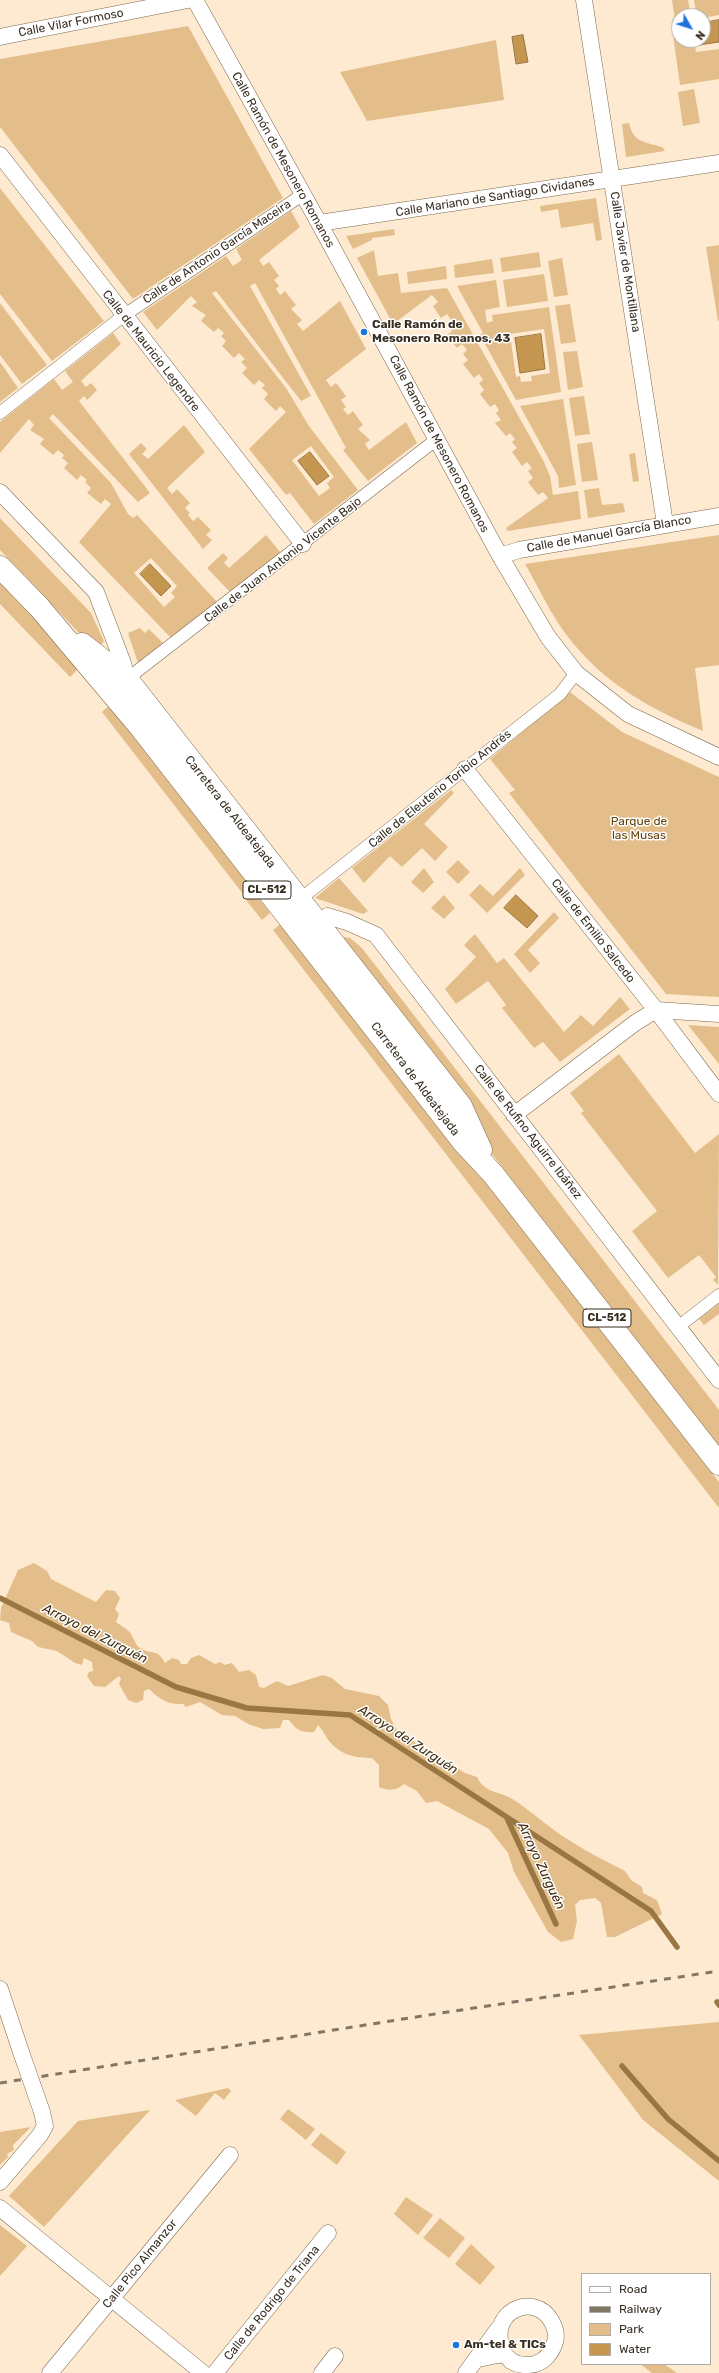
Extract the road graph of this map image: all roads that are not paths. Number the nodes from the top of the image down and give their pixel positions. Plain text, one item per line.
1 (188, 0) edge
2 (195, 0) edge
3 (584, 0) edge
4 (0, 37) edge
5 (0, 155) edge
6 (719, 163) edge
7 (612, 179) junction
8 (302, 195) junction
9 (319, 223) junction
10 (123, 316) junction
11 (0, 413) edge
12 (437, 439) junction
13 (0, 492) edge
14 (719, 516) edge
15 (665, 524) junction
16 (303, 544) junction
17 (500, 556) junction
18 (0, 567) edge
19 (39, 607) junction
20 (576, 673) junction
21 (127, 679) junction
22 (719, 757) edge
23 (465, 769) junction
24 (299, 900) junction
25 (317, 923) junction
26 (656, 1010) junction
27 (719, 1014) edge
28 (370, 1019) junction
29 (719, 1094) edge
30 (514, 1114) junction
31 (493, 1174) junction
32 (719, 1295) edge
33 (678, 1326) junction
34 (719, 1380) edge
35 (719, 1464) edge
36 (0, 1989) edge
37 (4, 2017) edge
38 (230, 2155) dead end
39 (0, 2182) edge
40 (0, 2208) edge
41 (328, 2233) dead end
42 (111, 2298) junction
43 (498, 2329) junction
44 (505, 2355) junction
45 (335, 2356) dead end
46 (477, 2359) junction
47 (50, 2373) edge
48 (203, 2373) edge
49 (215, 2373) edge
50 (322, 2373) edge
51 (466, 2373) edge

1 - 4 street, Calle Vilar Formoso
2 - 8 street, Calle Ramón de Mesonero Romanos
3 - 7 street, Calle Javier de Montillana
5 - 10 street, Calle de Mauricio Legendre
6 - 7 street, Calle Mariano de Santiago Cividanes
7 - 9 street, Calle Mariano de Santiago Cividanes
7 - 15 street, Calle Javier de Montillana
8 - 9 street, Calle Ramón de Mesonero Romanos
8 - 10 street, Calle de Antonio García Maceira
9 - 12 street, Calle Ramón de Mesonero Romanos
10 - 11 street, Calle de Antonio García Maceira
10 - 16 street, Calle de Mauricio Legendre
12 - 16 street, Calle de Juan Antonio Vicente Bajo
12 - 17 street, Calle Ramón de Mesonero Romanos
13 - 21 street
14 - 15 street, Calle de Manuel García Blanco
15 - 17 street, Calle de Manuel García Blanco
16 - 21 street, Calle de Juan Antonio Vicente Bajo
17 - 20 street, Calle Ramón de Mesonero Romanos
18 - 19 main road, Carretera de Aldeatejada / CL-512
19 - 21 main road, Carretera de Aldeatejada / CL-512
19 - 28 main road, Carretera de Aldeatejada / CL-512
20 - 22 street, Calle Ramón de Mesonero Romanos
20 - 23 street, Calle de Eleuterio Toribio Andrés
21 - 24 main road, Carretera de Aldeatejada / CL-512
23 - 24 street, Calle de Eleuterio Toribio Andrés
23 - 26 street, Calle de Emilio Salcedo
24 - 25 main road, Carretera de Aldeatejada / CL-512
25 - 28 main road
25 - 30 street, Calle de Rufino Aguirre Ibáñez
25 - 31 main road, Carretera de Aldeatejada / CL-512
26 - 27 street
26 - 29 street, Calle de Emilio Salcedo
26 - 30 street
28 - 31 main road, Carretera de Aldeatejada / CL-512
30 - 33 street, Calle de Rufino Aguirre Ibáñez
31 - 35 main road, Carretera de Aldeatejada / CL-512
32 - 33 street
33 - 34 street, Calle de Rufino Aguirre Ibáñez
36 - 37 street
37 - 39 street, bridge
38 - 42 street, Calle Pico Almanzor
40 - 42 street
41 - 49 street, Calle de Rodrigo de Triana
42 - 47 street, Calle Pico Almanzor
42 - 48 street
43 - 44 street
43 - 44 street
43 - 46 street
44 - 46 street
45 - 50 street
46 - 51 street

